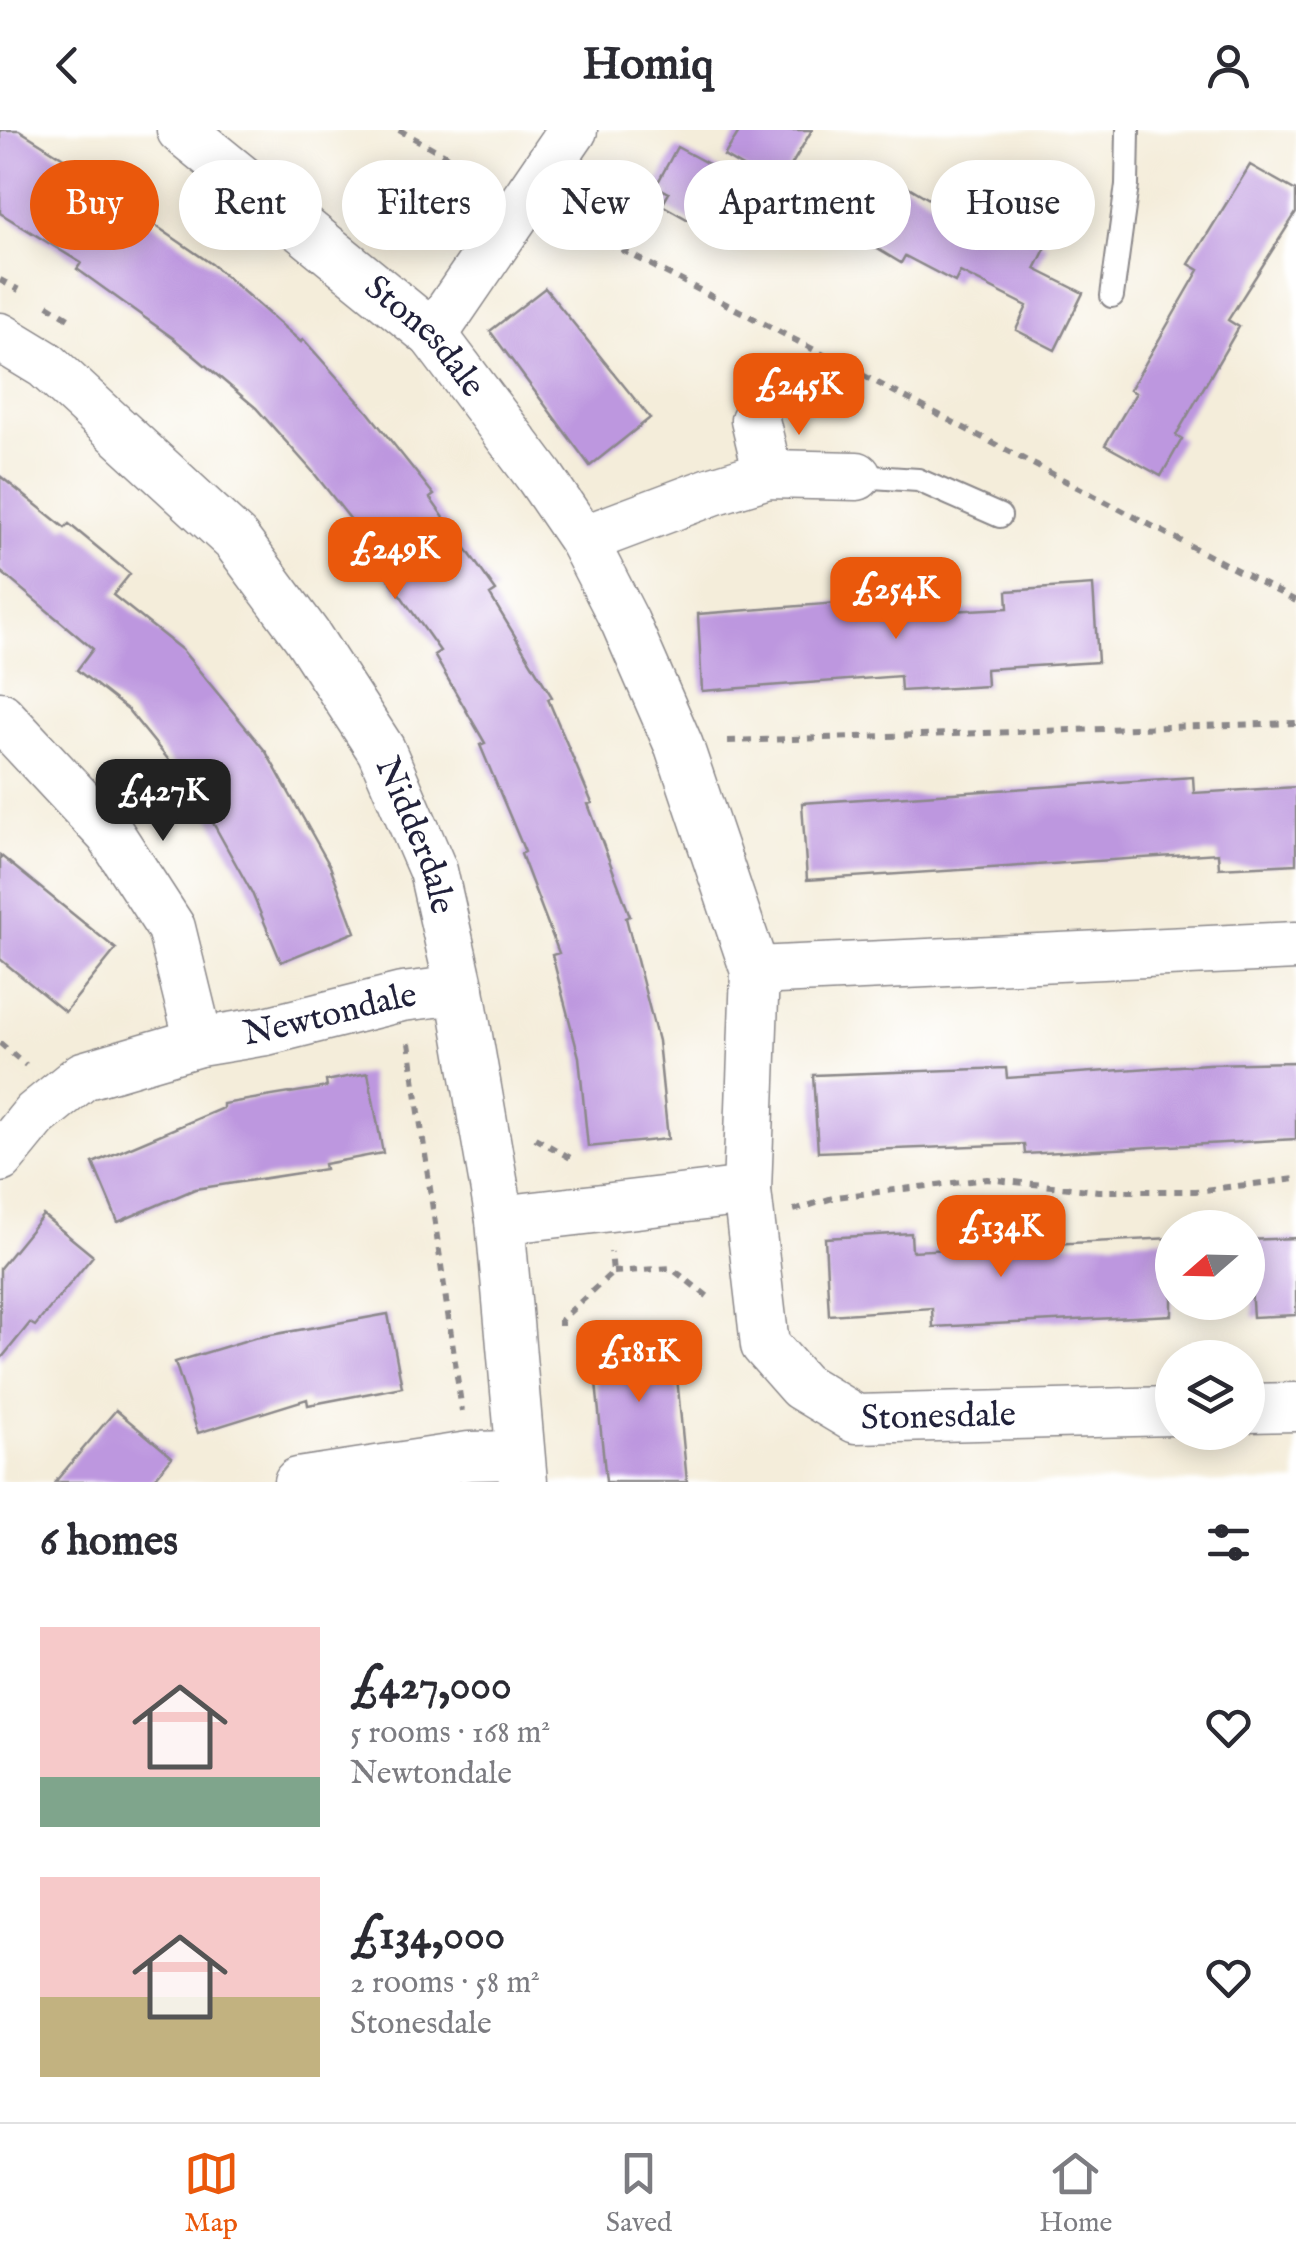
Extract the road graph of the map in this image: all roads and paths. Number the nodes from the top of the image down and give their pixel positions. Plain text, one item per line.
1 (181, 130) edge
2 (399, 130) edge
3 (573, 130) edge
4 (1128, 130) edge
5 (525, 199) junction
6 (1112, 296) dead end
7 (433, 336) junction
8 (0, 338) edge
9 (755, 420) dead end
10 (768, 474) junction
11 (857, 476) joint
12 (1000, 516) dead end
13 (583, 540) junction
14 (1296, 600) edge
15 (0, 716) edge
16 (1296, 723) edge
17 (679, 746) junction
18 (1296, 946) edge
19 (755, 972) junction
20 (460, 990) junction
21 (402, 997) junction
22 (199, 1042) junction
23 (0, 1158) edge
24 (1296, 1179) edge
25 (748, 1206) junction
26 (500, 1220) junction
27 (1296, 1407) edge
28 (1265, 1408) edge
29 (1155, 1411) edge
30 (469, 1456) junction
31 (522, 1469) edge
32 (298, 1482) edge

1 - 7 street, Stonesdale
2 - 5 path
3 - 5 street
4 - 6 lane
5 - 7 street
5 - 14 path
7 - 13 street, Stonesdale
8 - 20 street, Nidderdale
9 - 10 street
10 - 11 street
10 - 13 street
11 - 12 lane
13 - 17 street, Stonesdale
15 - 22 street, Newtondale
16 - 17 path
17 - 19 street, Stonesdale
18 - 19 street
19 - 25 street, Stonesdale
20 - 21 street, Newtondale
20 - 26 street, Nidderdale
21 - 22 street, Newtondale
21 - 30 path
22 - 23 street, Newtondale
24 - 25 path
25 - 26 street
25 - 29 street, Stonesdale
26 - 31 street, Nidderdale
27 - 28 street
30 - 31 street
30 - 32 street

